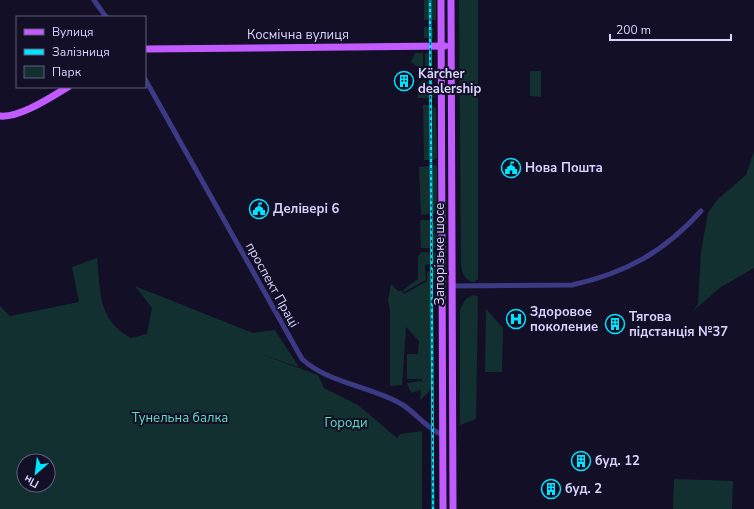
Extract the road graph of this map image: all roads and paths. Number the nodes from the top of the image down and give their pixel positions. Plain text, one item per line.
1 (94, 0) edge
2 (441, 0) edge
3 (451, 0) edge
4 (105, 16) edge
5 (451, 45) junction
6 (441, 46) junction
7 (146, 49) edge
8 (146, 81) edge
9 (66, 88) edge
10 (0, 116) edge
11 (701, 211) dead end
12 (442, 286) junction
13 (452, 286) junction
14 (453, 434) junction
15 (443, 435) junction
16 (443, 509) edge
17 (453, 509) edge

1 - 4 street
2 - 6 main road, Запорізьке шосе
3 - 5 main road, Запорізьке шосе
5 - 6 main road, Космічна вулиця
5 - 13 main road, Запорізьке шосе
6 - 7 main road, Космічна вулиця
6 - 12 main road, Запорізьке шосе
8 - 15 street, проспект Праці
9 - 10 main road
11 - 13 street
12 - 13 main road
12 - 15 main road, Запорізьке шосе
13 - 14 main road, Запорізьке шосе
14 - 15 main road
14 - 17 main road, Запорізьке шосе
15 - 16 main road, Запорізьке шосе

